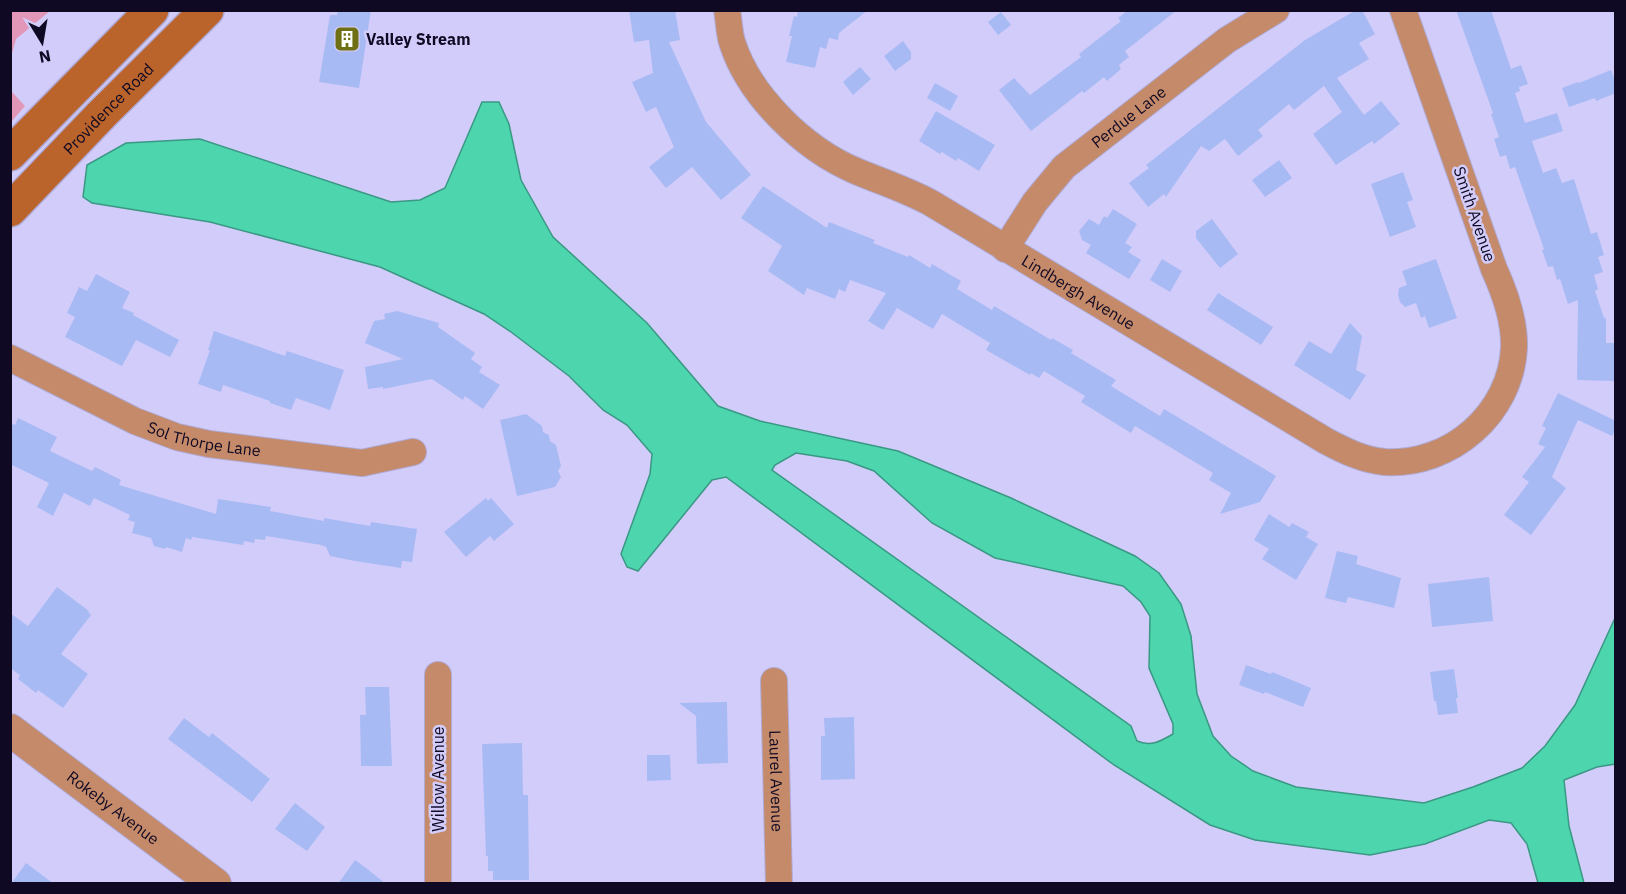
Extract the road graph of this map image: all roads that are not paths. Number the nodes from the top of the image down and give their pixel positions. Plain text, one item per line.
1 (152, 10) edge
2 (207, 10) edge
3 (727, 10) edge
4 (1276, 10) edge
5 (1403, 10) edge
6 (10, 154) edge
7 (10, 210) edge
8 (1005, 249) junction
9 (10, 358) edge
10 (1488, 418) joint
11 (413, 452) dead end
12 (438, 675) dead end
13 (774, 681) dead end
14 (10, 730) edge
15 (215, 884) edge
16 (438, 884) edge
17 (778, 884) edge

1 - 6 main road
2 - 7 main road, Providence Road
3 - 8 street, Lindbergh Avenue
4 - 8 street, Perdue Lane
5 - 10 street, Smith Avenue
8 - 10 street, Lindbergh Avenue
9 - 11 street, Sol Thorpe Lane
12 - 16 street, Willow Avenue
13 - 17 street, Laurel Avenue
14 - 15 street, Rokeby Avenue

